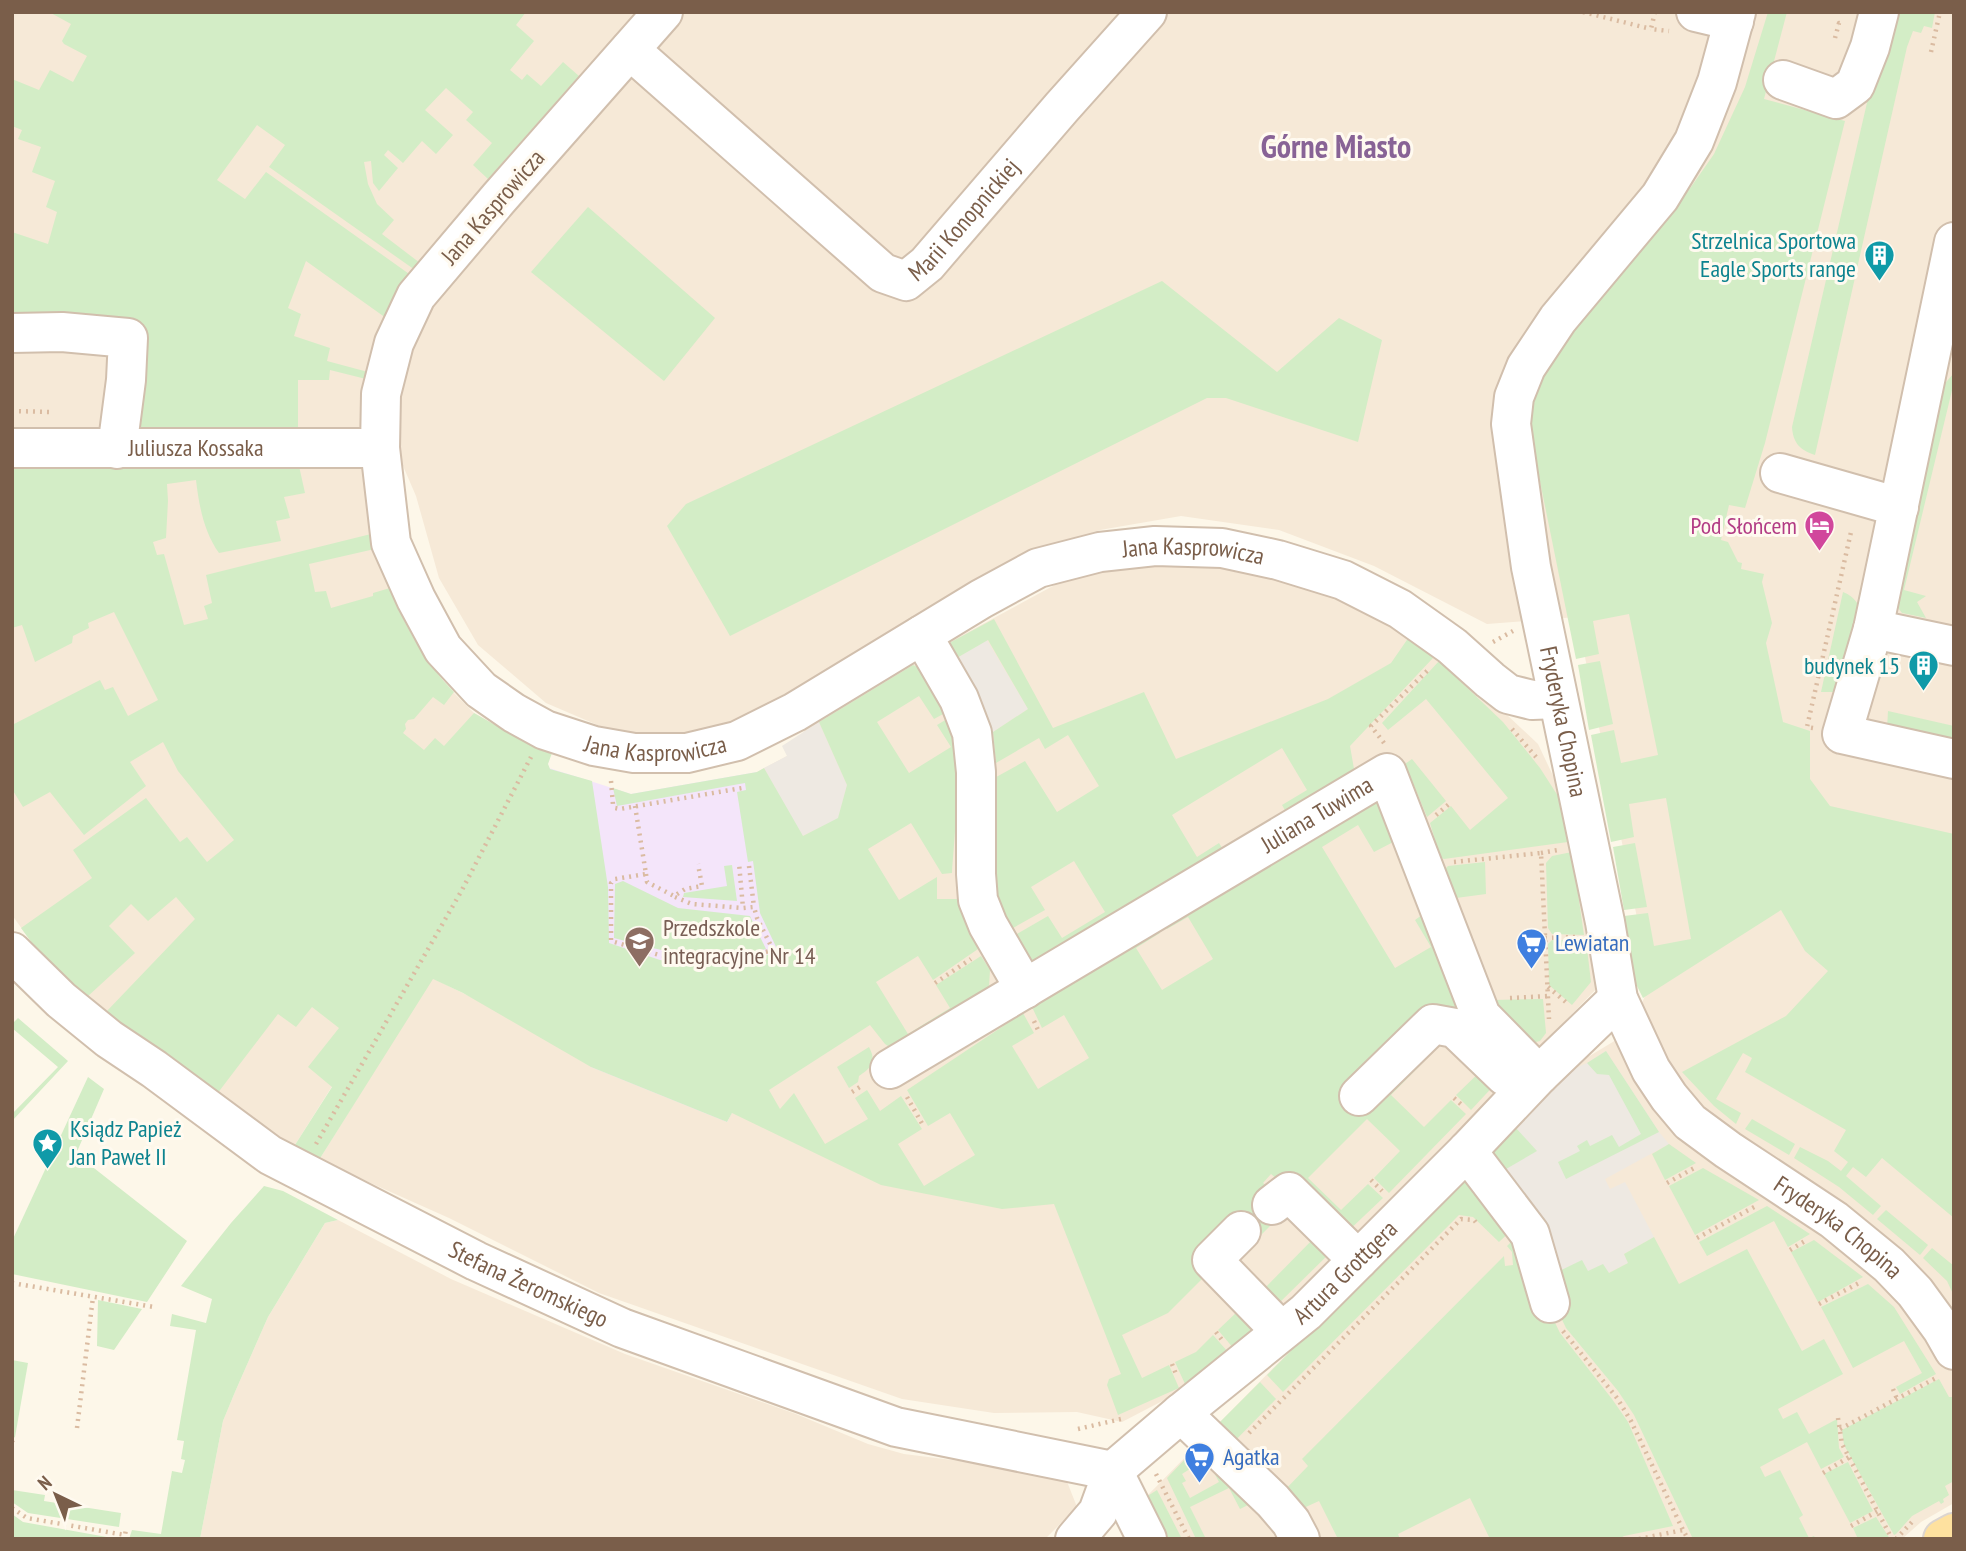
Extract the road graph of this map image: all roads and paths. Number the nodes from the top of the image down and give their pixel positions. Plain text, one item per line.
1 (663, 12) edge
2 (1147, 12) edge
3 (1583, 12) edge
4 (1696, 12) edge
5 (1878, 12) edge
6 (1940, 12) edge
7 (1735, 16) edge
8 (1651, 29) dead end
9 (630, 50) junction
10 (1931, 52) dead end
11 (1783, 80) dead end
12 (1954, 242) edge
13 (12, 333) edge
14 (1944, 340) edge
15 (12, 448) edge
16 (380, 448) junction
17 (117, 449) junction
18 (1780, 472) dead end
19 (1899, 507) junction
20 (1851, 532) dead end
21 (1873, 629) junction
22 (922, 635) junction
23 (1452, 646) junction
24 (1954, 646) edge
25 (1559, 699) junction
26 (1509, 726) dead end
27 (1842, 734) junction
28 (1536, 757) dead end
29 (1954, 759) edge
30 (528, 762) dead end
31 (1387, 773) junction
32 (611, 779) dead end
33 (742, 788) dead end
34 (635, 806) junction
35 (1452, 862) dead end
36 (739, 863) dead end
37 (698, 864) dead end
38 (749, 866) dead end
39 (646, 874) junction
40 (674, 897) junction
41 (754, 907) junction
42 (743, 908) junction
43 (1588, 937) dead end
44 (1545, 938) junction
45 (12, 952) edge
46 (974, 958) dead end
47 (935, 983) dead end
48 (1547, 987) junction
49 (1026, 989) junction
50 (1548, 996) junction
51 (1500, 999) dead end
52 (1618, 999) junction
53 (1575, 1010) dead end
54 (890, 1069) dead end
55 (1529, 1076) junction
56 (1359, 1096) dead end
57 (1467, 1151) junction
58 (1699, 1166) dead end
59 (300, 1172) junction
60 (1667, 1183) dead end
61 (1761, 1203) dead end
62 (1272, 1205) dead end
63 (1483, 1229) dead end
64 (1241, 1231) dead end
65 (1697, 1238) dead end
66 (1358, 1260) junction
67 (1862, 1281) dead end
68 (12, 1283) edge
69 (93, 1297) junction
70 (1550, 1303) joint
71 (1819, 1304) dead end
72 (155, 1307) dead end
73 (1282, 1331) junction
74 (1949, 1364) edge
75 (1893, 1389) dead end
76 (1897, 1399) junction
77 (1181, 1413) junction
78 (1129, 1417) dead end
79 (1838, 1418) dead end
80 (76, 1428) dead end
81 (1840, 1429) junction
82 (1071, 1431) dead end
83 (1226, 1456) junction
84 (1849, 1457) junction
85 (1113, 1471) junction
86 (1823, 1473) dead end
87 (12, 1508) edge
88 (1878, 1511) junction
89 (1851, 1526) dead end
90 (126, 1529) dead end
91 (1683, 1530) junction
92 (1954, 1533) edge
93 (1075, 1539) edge
94 (1147, 1539) edge
95 (1300, 1539) edge
96 (1639, 1539) edge
97 (1688, 1539) edge
98 (1892, 1539) edge
99 (1943, 1539) edge

1 - 9 street, Jana Kasprowicza
2 - 9 street, Marii Konopnickiej
3 - 8 path
4 - 7 street
5 - 11 street
6 - 10 path
7 - 25 street, Fryderyka Chopina
9 - 16 street, Jana Kasprowicza
12 - 14 street
13 - 17 street
14 - 19 street
15 - 17 street, Juliusza Kossaka
16 - 17 street, Juliusza Kossaka
16 - 22 street, Jana Kasprowicza
18 - 19 street
19 - 21 street
20 - 27 path
21 - 24 street
21 - 27 street
22 - 23 street, Jana Kasprowicza
22 - 49 street
23 - 25 street, Jana Kasprowicza
23 - 31 path
25 - 52 street, Fryderyka Chopina
26 - 28 path
27 - 29 street
30 - 59 path
31 - 49 street, Juliana Tuwima
31 - 55 street, Juliana Tuwima
32 - 34 path
33 - 34 path
34 - 39 path
35 - 44 path
36 - 42 path
37 - 40 path
38 - 41 path
39 - 40 path
39 - 41 path
40 - 42 path
41 - 42 path
43 - 44 path
44 - 48 path
45 - 59 street, Stefana Żeromskiego
46 - 47 path
48 - 50 path
48 - 53 path
49 - 54 street, Juliana Tuwima
50 - 51 path
50 - 55 path
52 - 55 street, Artura Grottgera
52 - 74 street, Fryderyka Chopina
55 - 56 street
55 - 57 street, Artura Grottgera
57 - 66 street, Artura Grottgera
57 - 70 street
58 - 60 path
59 - 85 street, Stefana Żeromskiego
61 - 65 path
62 - 66 street
63 - 83 path
64 - 73 street
66 - 73 street, Artura Grottgera
67 - 71 path
68 - 69 path
69 - 72 path
69 - 80 path
70 - 91 path
73 - 77 street, Artura Grottgera
74 - 76 path
75 - 76 path
76 - 81 path
77 - 83 street
77 - 85 street, Artura Grottgera
78 - 82 path
79 - 81 path
81 - 84 path
83 - 95 street
84 - 86 path
84 - 88 path
85 - 93 street, Artura Grottgera
85 - 94 street
87 - 90 path
88 - 89 path
88 - 98 path
91 - 96 path
91 - 97 path
92 - 99 main road

